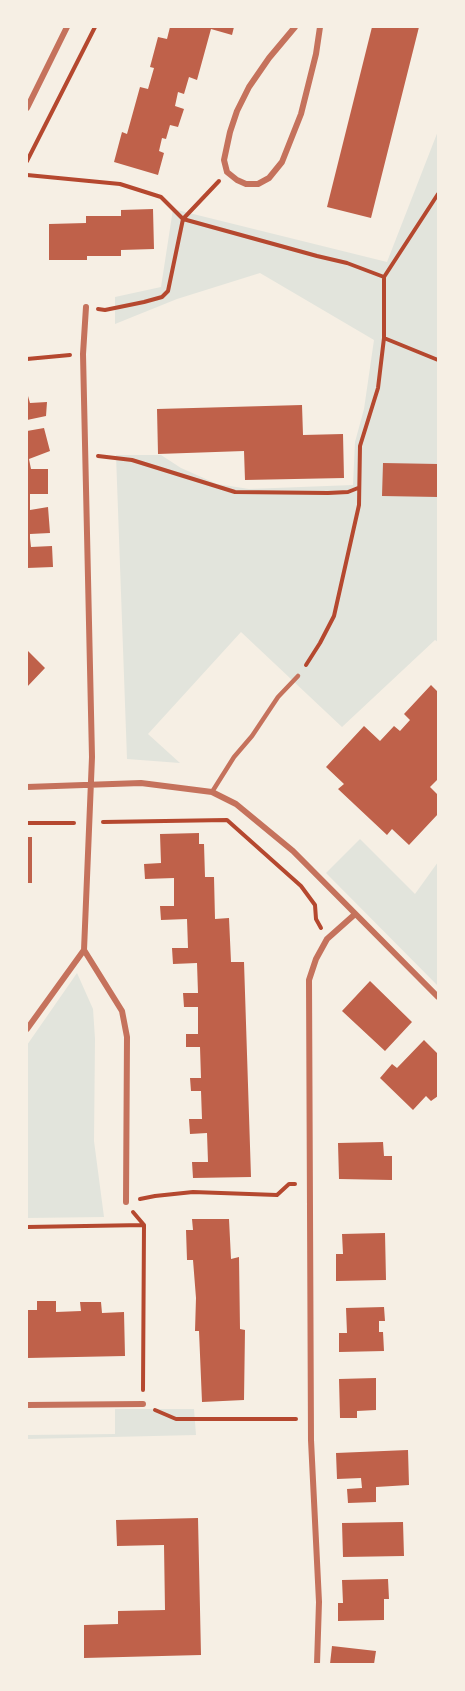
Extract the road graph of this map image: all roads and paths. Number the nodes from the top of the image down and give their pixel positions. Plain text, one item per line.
1 (67, 27) edge
2 (95, 27) edge
3 (295, 27) edge
4 (320, 27) edge
5 (27, 108) edge
6 (27, 161) edge
7 (227, 172) junction
8 (27, 175) edge
9 (438, 194) edge
10 (183, 219) junction
11 (384, 277) junction
12 (86, 307) joint
13 (384, 338) junction
14 (83, 354) junction
15 (27, 359) edge
16 (438, 360) edge
17 (85, 456) junction
18 (358, 488) junction
19 (298, 676) joint
20 (91, 786) junction
21 (27, 787) edge
22 (212, 792) junction
23 (90, 822) junction
24 (27, 823) edge
25 (354, 915) junction
26 (327, 939) junction
27 (84, 950) junction
28 (438, 997) edge
29 (27, 1029) edge
30 (311, 1185) junction
31 (126, 1203) junction
32 (144, 1225) junction
33 (27, 1227) edge
34 (142, 1404) junction
35 (27, 1405) edge
36 (312, 1418) junction
37 (317, 1664) edge

1 - 5 street
2 - 6 path
3 - 7 street
4 - 7 street
7 - 10 path
8 - 10 path
9 - 11 path
10 - 11 path
10 - 12 path
11 - 13 path
12 - 14 street
13 - 16 path
13 - 18 path
14 - 15 path
14 - 17 street
17 - 18 path
17 - 20 street
18 - 19 path
19 - 22 lane
20 - 21 street
20 - 22 street
20 - 23 street
22 - 25 street
23 - 24 path
23 - 26 path
23 - 27 street
25 - 26 street
25 - 28 street
26 - 30 street
27 - 29 street
27 - 31 street
30 - 31 path
30 - 36 street
31 - 32 path
32 - 33 path
32 - 34 path
34 - 35 street
34 - 36 path
36 - 37 street

